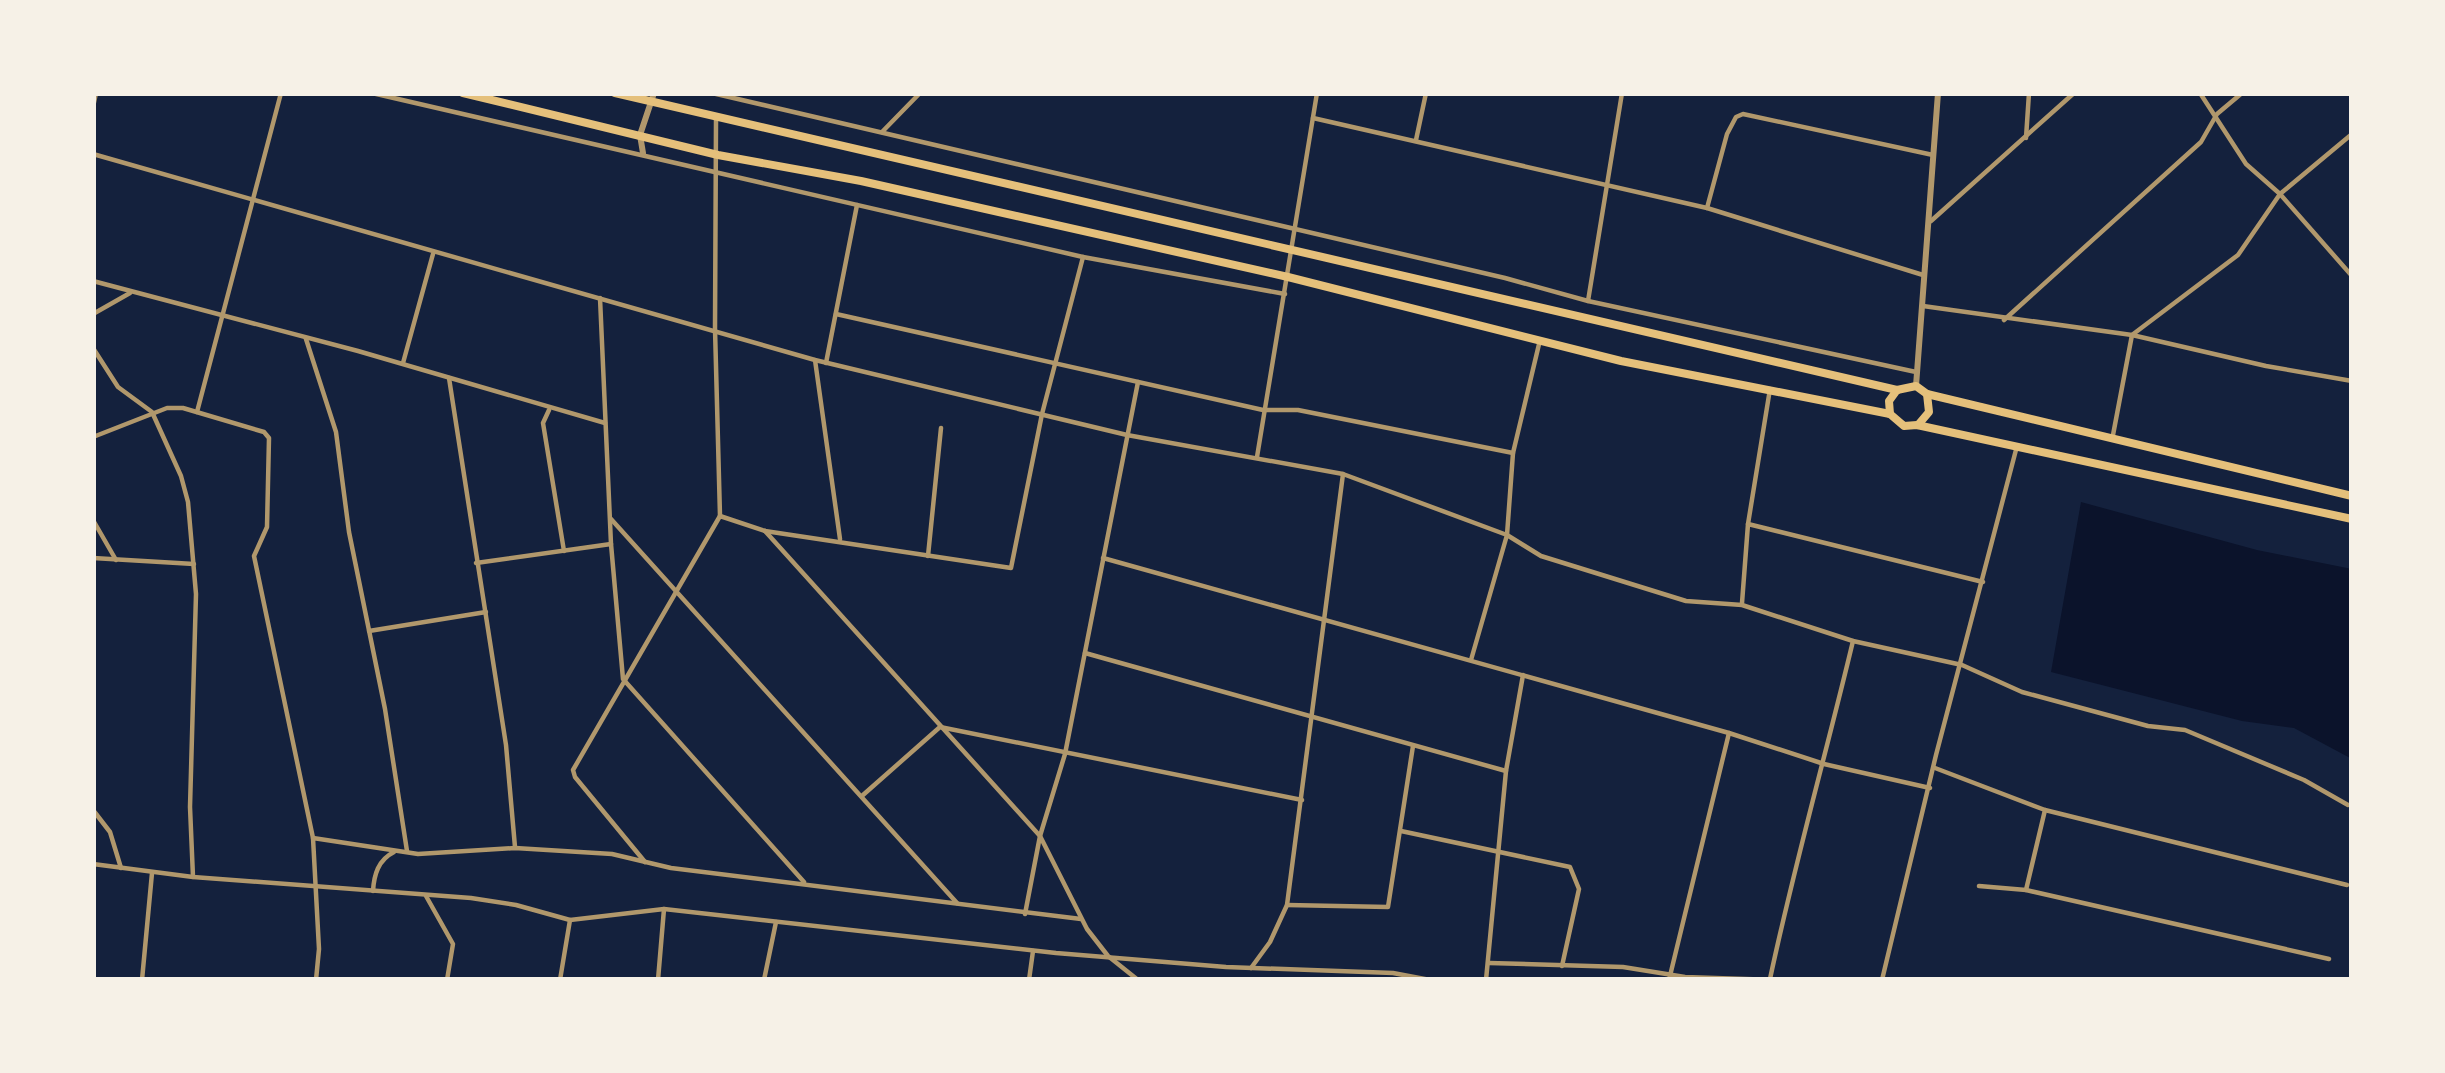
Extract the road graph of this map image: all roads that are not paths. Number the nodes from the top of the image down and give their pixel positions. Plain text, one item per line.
1 (96, 93) edge
2 (281, 93) edge
3 (372, 93) edge
4 (463, 93) edge
5 (615, 93) edge
6 (712, 93) edge
7 (920, 93) edge
8 (1316, 93) edge
9 (1426, 93) edge
10 (1622, 93) edge
11 (1938, 93) edge
12 (2029, 93) edge
13 (2074, 93) edge
14 (2200, 93) edge
15 (2242, 93) edge
16 (652, 97) edge
17 (93, 107) edge
18 (2217, 114) junction
19 (716, 116) junction
20 (1313, 118) junction
21 (882, 132) junction
22 (2352, 134) edge
23 (640, 135) junction
24 (2026, 138) junction
25 (1416, 142) junction
26 (93, 154) edge
27 (643, 154) junction
28 (718, 155) junction
29 (1933, 155) junction
30 (716, 173) junction
31 (1606, 187) junction
32 (2280, 194) junction
33 (251, 200) junction
34 (857, 205) junction
35 (1708, 208) junction
36 (1927, 225) junction
37 (1296, 230) junction
38 (1293, 248) junction
39 (433, 254) junction
40 (1083, 257) junction
41 (1923, 275) junction
42 (2352, 276) edge
43 (1288, 278) junction
44 (93, 281) edge
45 (130, 293) junction
46 (1285, 294) junction
47 (600, 298) junction
48 (1588, 302) junction
49 (1923, 306) junction
50 (93, 314) edge
51 (836, 314) junction
52 (225, 316) junction
53 (2004, 320) junction
54 (715, 329) junction
55 (2132, 335) junction
56 (306, 339) junction
57 (1540, 340) junction
58 (93, 348) edge
59 (815, 360) junction
60 (403, 363) junction
61 (826, 363) junction
62 (1054, 363) junction
63 (1918, 372) junction
64 (449, 378) junction
65 (2352, 381) edge
66 (1138, 382) junction
67 (1916, 386) junction
68 (1770, 389) junction
69 (1897, 390) junction
70 (1927, 394) junction
71 (550, 408) junction
72 (1263, 410) junction
73 (152, 412) junction
74 (197, 412) junction
75 (1890, 414) junction
76 (1042, 415) junction
77 (605, 423) junction
78 (1917, 425) junction
79 (941, 428) dead end
80 (1127, 435) junction
81 (93, 437) edge
82 (2112, 440) junction
83 (2017, 446) junction
84 (1513, 453) junction
85 (1256, 457) junction
86 (1343, 474) junction
87 (2352, 496) edge
88 (719, 516) junction
89 (611, 519) junction
90 (2352, 519) edge
91 (93, 520) edge
92 (1748, 524) junction
93 (765, 532) junction
94 (1507, 535) junction
95 (841, 541) junction
96 (611, 544) junction
97 (564, 551) junction
98 (928, 556) junction
99 (93, 558) edge
100 (1103, 558) junction
101 (116, 560) junction
102 (476, 562) junction
103 (194, 564) junction
104 (1983, 582) junction
105 (677, 588) junction
106 (1742, 605) junction
107 (486, 612) junction
108 (1324, 620) junction
109 (369, 631) junction
110 (1853, 641) junction
111 (1085, 653) junction
112 (1471, 660) junction
113 (1962, 664) junction
114 (1523, 675) junction
115 (623, 680) junction
116 (1313, 718) junction
117 (940, 727) junction
118 (1729, 733) junction
119 (1413, 746) junction
120 (1065, 754) junction
121 (1824, 764) junction
122 (1935, 768) junction
123 (1506, 771) junction
124 (1930, 788) junction
125 (863, 794) junction
126 (1302, 800) junction
127 (2348, 805) dead end
128 (93, 810) edge
129 (2045, 810) junction
130 (1401, 831) junction
131 (1040, 836) junction
132 (313, 838) junction
133 (515, 848) junction
134 (403, 850) junction
135 (1498, 850) junction
136 (645, 862) junction
137 (93, 864) edge
138 (121, 868) junction
139 (152, 873) junction
140 (193, 877) junction
141 (805, 883) junction
142 (2347, 885) dead end
143 (317, 886) junction
144 (1979, 886) dead end
145 (2026, 890) junction
146 (373, 891) junction
147 (426, 896) junction
148 (958, 904) junction
149 (1288, 905) junction
150 (664, 909) junction
151 (1025, 914) junction
152 (1081, 919) junction
153 (570, 920) junction
154 (776, 922) junction
155 (1033, 951) junction
156 (1108, 956) junction
157 (2329, 959) dead end
158 (1487, 963) junction
159 (1562, 966) junction
160 (1251, 968) junction
161 (1124, 969) junction
162 (1393, 977) edge
163 (1668, 978) edge
164 (142, 980) edge
165 (316, 980) edge
166 (447, 980) edge
167 (560, 980) edge
168 (658, 980) edge
169 (764, 980) edge
170 (1029, 980) edge
171 (1122, 980) edge
172 (1138, 980) edge
173 (1430, 980) edge
174 (1486, 980) edge
175 (1773, 980) edge
176 (1882, 980) edge

1 - 17 street
2 - 33 street
3 - 27 street
4 - 23 highway
5 - 16 highway
6 - 21 street
7 - 21 street
8 - 20 street
9 - 25 street
10 - 31 street
11 - 29 street
12 - 24 street
13 - 24 street
14 - 18 street
15 - 18 street
16 - 19 highway
16 - 23 street
18 - 32 street
18 - 53 street
19 - 28 street
19 - 38 highway
20 - 25 street
20 - 37 street
21 - 37 street
22 - 32 street
23 - 27 street
23 - 28 highway
24 - 36 street
25 - 31 street
26 - 33 street
27 - 30 street
28 - 30 street
28 - 43 highway
29 - 35 street
29 - 36 street
30 - 34 street
30 - 54 street
31 - 35 street
31 - 48 street
32 - 42 street
32 - 55 street
33 - 39 street
33 - 52 street
34 - 40 street
34 - 51 street
35 - 41 street
36 - 41 street
37 - 38 street
37 - 48 street
38 - 43 street
38 - 69 highway
39 - 47 street
39 - 60 street
40 - 46 street
40 - 62 street
41 - 49 street
43 - 46 street
43 - 57 highway
44 - 45 street
45 - 50 street
45 - 52 street
46 - 72 street
47 - 54 street
47 - 77 street
48 - 63 street
49 - 53 street
49 - 63 street
51 - 61 street
51 - 62 street
52 - 56 street
52 - 74 street
53 - 55 street
54 - 59 street
54 - 88 street
55 - 65 street
55 - 82 street
56 - 60 street
56 - 109 street
57 - 68 highway
57 - 84 street
58 - 73 street
59 - 61 street
59 - 95 street
60 - 64 street
61 - 76 street
62 - 66 street
62 - 76 street
63 - 67 street
64 - 71 street
64 - 102 street
66 - 72 street
66 - 80 street
67 - 69 highway
67 - 70 highway
68 - 75 highway
68 - 92 street
69 - 75 highway
70 - 78 highway
70 - 82 highway
71 - 77 street
71 - 97 street
72 - 84 street
72 - 85 street
73 - 74 street
73 - 81 street
73 - 103 street
74 - 132 street
75 - 78 highway
76 - 80 street
76 - 98 street
77 - 89 street
78 - 83 highway
79 - 98 street
80 - 85 street
80 - 100 street
82 - 87 highway
83 - 90 highway
83 - 104 street
84 - 94 street
85 - 86 street
86 - 94 street
86 - 108 street
88 - 93 street
88 - 105 street
89 - 96 street
89 - 105 street
91 - 101 street
92 - 104 street
92 - 106 street
93 - 95 street
93 - 117 street
94 - 106 street
94 - 112 street
95 - 98 street
96 - 97 street
96 - 115 street
97 - 102 street
99 - 101 street
100 - 108 street
100 - 111 street
101 - 103 street
102 - 107 street
103 - 140 street
104 - 113 street
105 - 115 street
105 - 125 street
106 - 110 street
107 - 109 street
107 - 133 street
108 - 112 street
108 - 116 street
109 - 134 street
110 - 113 street
110 - 121 street
111 - 116 street
111 - 120 street
112 - 114 street
113 - 122 street
113 - 127 street
114 - 118 street
114 - 123 street
115 - 136 street
115 - 141 street
116 - 119 street
116 - 126 street
117 - 120 street
117 - 125 street
117 - 131 street
118 - 121 street
118 - 163 street
119 - 123 street
119 - 130 street
120 - 126 street
120 - 131 street
121 - 124 street
121 - 175 street
122 - 124 street
122 - 129 street
123 - 135 street
124 - 176 street
125 - 148 street
126 - 149 street
128 - 138 street
129 - 142 street
129 - 145 street
130 - 135 street
130 - 149 street
131 - 151 street
131 - 152 street
132 - 134 street
132 - 143 street
133 - 134 street
133 - 136 street
134 - 146 street
135 - 158 street
135 - 159 street
136 - 141 street
137 - 138 street
138 - 139 street
139 - 140 street
139 - 164 street
140 - 143 street
141 - 148 street
143 - 146 street
143 - 165 street
144 - 145 street
145 - 157 street
146 - 147 street
147 - 153 street
147 - 166 street
148 - 151 street
149 - 160 street
150 - 153 street
150 - 154 street
150 - 168 street
151 - 152 street
152 - 156 street
153 - 167 street
154 - 155 street
154 - 169 street
155 - 156 street
155 - 170 street
156 - 160 street
156 - 161 street
158 - 159 street
158 - 174 street
159 - 163 street
160 - 162 street
161 - 171 street
161 - 172 street
162 - 173 street
163 - 175 street

